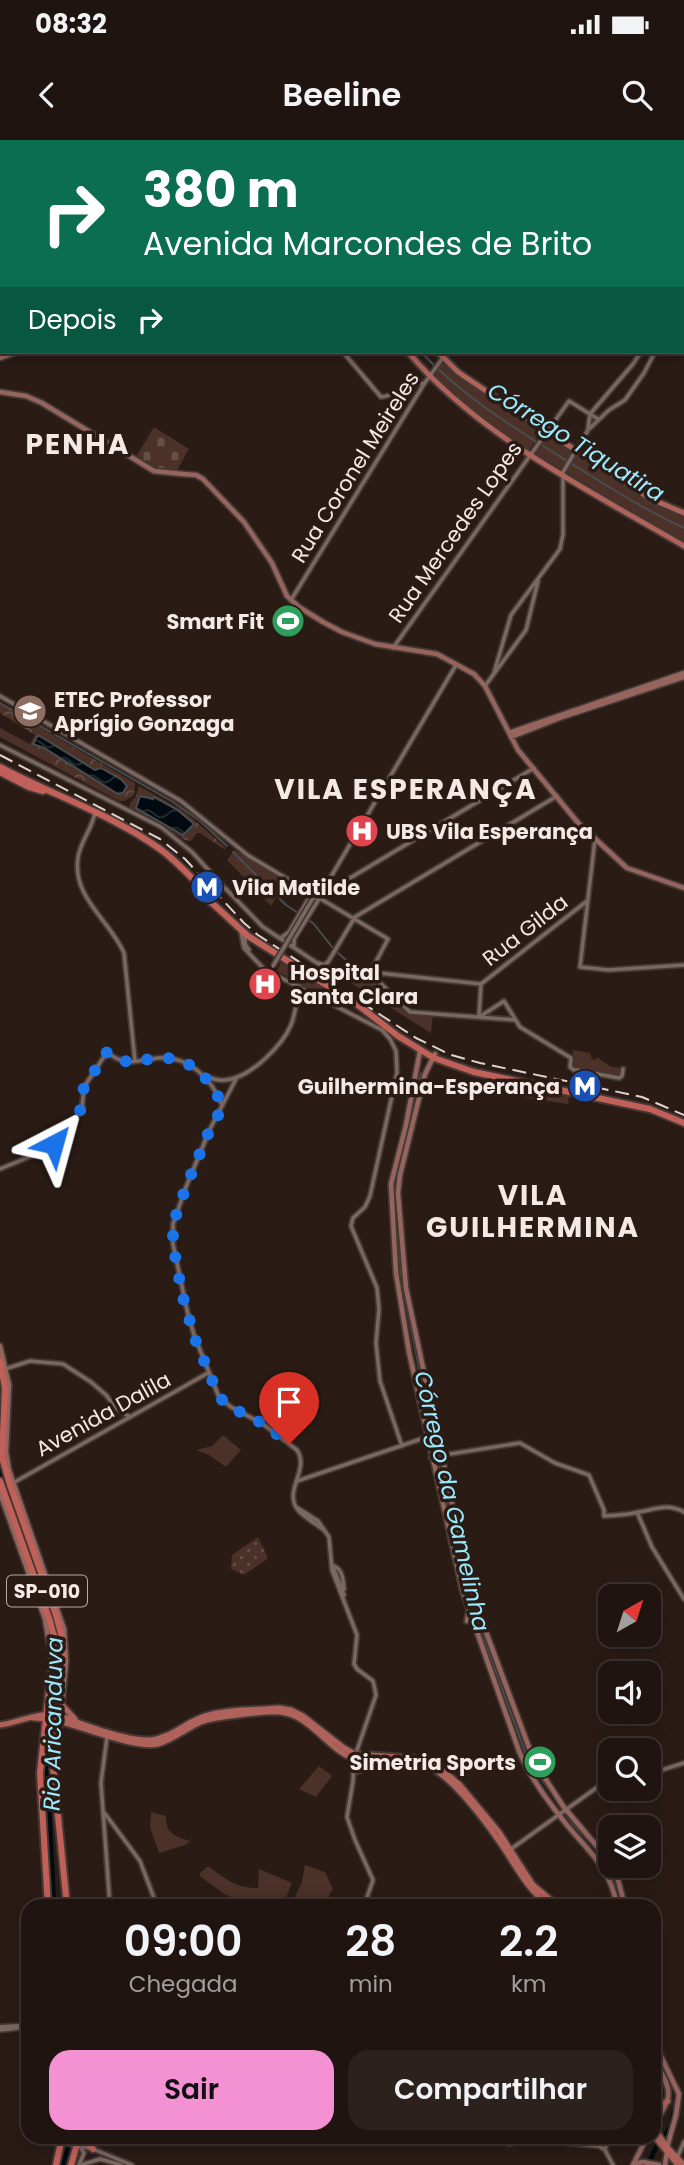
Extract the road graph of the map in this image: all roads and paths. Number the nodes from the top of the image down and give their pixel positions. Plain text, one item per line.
1 (410, 354) edge
2 (640, 354) edge
3 (654, 354) edge
4 (445, 355) edge
5 (346, 356) edge
6 (429, 376) junction
7 (424, 384) junction
8 (0, 392) edge
9 (590, 414) junction
10 (599, 419) junction
11 (547, 430) junction
12 (588, 430) junction
13 (576, 449) junction
14 (529, 454) junction
15 (562, 474) junction
16 (676, 501) dead end
17 (681, 512) edge
18 (684, 546) edge
19 (538, 579) junction
20 (526, 595) junction
21 (533, 599) junction
22 (291, 600) junction
23 (393, 648) junction
24 (458, 664) junction
25 (494, 673) junction
26 (684, 675) edge
27 (485, 686) junction
28 (0, 696) edge
29 (511, 734) junction
30 (0, 746) edge
31 (534, 768) junction
32 (0, 769) edge
33 (16, 780) junction
34 (44, 788) junction
35 (557, 796) junction
36 (95, 814) junction
37 (183, 841) dead end
38 (595, 842) junction
39 (216, 878) junction
40 (330, 878) junction
41 (324, 886) junction
42 (684, 888) edge
43 (317, 896) junction
44 (587, 901) junction
45 (576, 909) junction
46 (586, 914) junction
47 (354, 919) junction
48 (291, 928) junction
49 (243, 932) junction
50 (298, 932) junction
51 (279, 937) junction
52 (294, 948) junction
53 (247, 949) junction
54 (269, 951) junction
55 (318, 963) junction
56 (684, 965) edge
57 (272, 969) junction
58 (370, 973) junction
59 (481, 984) junction
60 (299, 986) junction
61 (479, 1017) junction
62 (515, 1020) junction
63 (375, 1024) junction
64 (398, 1036) junction
65 (391, 1040) junction
66 (424, 1050) junction
67 (434, 1056) junction
68 (135, 1061) junction
69 (623, 1069) dead end
70 (235, 1079) junction
71 (211, 1081) junction
72 (220, 1099) junction
73 (226, 1100) junction
74 (223, 1107) junction
75 (684, 1121) edge
76 (0, 1169) edge
77 (0, 1346) edge
78 (0, 1361) edge
79 (3, 1371) edge
80 (208, 1373) junction
81 (10, 1398) junction
82 (132, 1416) junction
83 (3, 1426) junction
84 (427, 1437) junction
85 (401, 1446) junction
86 (437, 1455) junction
87 (297, 1482) junction
88 (5, 1484) edge
89 (586, 1484) dead end
90 (593, 1484) junction
91 (296, 1507) junction
92 (5, 1508) junction
93 (684, 1511) edge
94 (637, 1513) junction
95 (326, 1531) junction
96 (28, 1536) junction
97 (22, 1542) junction
98 (332, 1565) junction
99 (50, 1584) junction
100 (344, 1597) junction
101 (684, 1599) edge
102 (469, 1610) junction
103 (467, 1621) dead end
104 (54, 1635) junction
105 (49, 1684) junction
106 (62, 1705) junction
107 (53, 1717) junction
108 (77, 1722) junction
109 (0, 1725) edge
110 (108, 1735) junction
111 (354, 1757) junction
112 (373, 1761) junction
113 (684, 1763) edge
114 (661, 1770) edge
115 (354, 1773) junction
116 (598, 1787) edge
117 (565, 1810) junction
118 (103, 1811) junction
119 (559, 1814) junction
120 (496, 1837) junction
121 (510, 1850) junction
122 (369, 1872) junction
123 (376, 1873) dead end
124 (48, 1899) edge
125 (65, 1899) edge
126 (109, 1899) edge
127 (154, 1899) edge
128 (366, 1899) edge
129 (542, 1899) edge
130 (550, 1899) edge
131 (615, 1899) edge
132 (623, 1899) edge
133 (21, 2026) edge
134 (0, 2028) edge
135 (661, 2056) edge
136 (661, 2072) edge
137 (668, 2101) junction
138 (661, 2105) edge
139 (664, 2110) junction
140 (661, 2115) edge
141 (676, 2115) junction
142 (661, 2138) edge
143 (684, 2142) edge
144 (661, 2143) edge
145 (62, 2144) edge
146 (71, 2144) edge
147 (87, 2144) edge
148 (578, 2144) edge
149 (604, 2144) edge
150 (644, 2144) edge
151 (76, 2145) junction
152 (599, 2146) joint
153 (93, 2150) junction
154 (605, 2150) junction
155 (668, 2150) junction
156 (638, 2155) junction
157 (92, 2160) junction
158 (643, 2162) junction
159 (677, 2162) edge
160 (633, 2164) edge
161 (57, 2165) edge
162 (71, 2165) edge
163 (80, 2165) edge
164 (121, 2165) edge
165 (132, 2165) edge
166 (613, 2165) edge
167 (659, 2165) edge
168 (666, 2165) edge
169 (684, 2165) edge

1 - 6 main road
2 - 9 street
3 - 10 street
4 - 6 street, Rua Coronel Meireles
4 - 11 main road
5 - 7 street
6 - 7 street, Rua Coronel Meireles
6 - 14 main road
7 - 22 street, Rua Coronel Meireles
8 - 22 main road
9 - 10 street
9 - 11 street, Rua Mercedes Lopes
9 - 12 street
10 - 12 street
11 - 13 main road
11 - 14 street, Rua Mercedes Lopes
12 - 13 street
13 - 15 street
13 - 17 main road
14 - 15 main road
14 - 23 street, Rua Mercedes Lopes
15 - 18 main road
15 - 19 street
16 - 17 main road
19 - 20 street
19 - 21 street
20 - 21 street
20 - 25 street
21 - 25 street
22 - 23 main road
23 - 24 main road
24 - 27 main road
24 - 40 street
25 - 27 street
26 - 29 main road
27 - 29 main road
28 - 43 street
29 - 31 main road
30 - 39 street
31 - 35 main road
31 - 43 street
32 - 33 highway
32 - 34 highway
33 - 34 highway
33 - 36 highway
34 - 36 highway
35 - 38 main road
35 - 47 street
36 - 49 highway
36 - 68 street
37 - 39 street
38 - 42 main road
38 - 44 street
39 - 51 street
40 - 41 street
40 - 43 street
41 - 43 street
41 - 43 street
43 - 47 street
43 - 48 street, bridge
43 - 50 street
43 - 57 street, bridge
44 - 45 street, Rua Gilda
44 - 46 street
45 - 46 street
45 - 59 street, Rua Gilda
46 - 56 street
47 - 55 street
47 - 58 street
48 - 50 street
48 - 51 street
49 - 53 street
49 - 54 highway
49 - 57 street
49 - 66 highway
50 - 52 street
51 - 52 street
52 - 55 street
53 - 54 highway
53 - 57 street
54 - 63 highway
55 - 58 street
57 - 60 street
58 - 59 street
58 - 61 street
59 - 61 street
60 - 63 street
60 - 70 street
61 - 62 street
61 - 62 street
62 - 69 street
63 - 64 highway
63 - 65 street
64 - 65 highway
64 - 66 highway
65 - 85 street
66 - 67 highway
66 - 84 main road
67 - 75 highway
67 - 86 main road
68 - 71 street
68 - 76 street
70 - 71 street
70 - 73 street
71 - 72 street
72 - 73 street
72 - 74 street
73 - 74 street
74 - 80 street
77 - 79 main road
78 - 79 highway, SP-010
79 - 81 main road
79 - 82 street
79 - 83 highway, SP-010
80 - 82 street, Avenida Dalila
80 - 87 street
81 - 83 highway
81 - 88 main road
82 - 88 street, Avenida Dalila
83 - 88 highway, SP-010
84 - 85 street
84 - 86 main road
85 - 87 street
86 - 90 street
86 - 102 main road
86 - 117 main road
87 - 91 street
88 - 92 main road
88 - 96 highway, SP-010
88 - 97 highway, SP-010
88 - 99 main road
89 - 90 street
90 - 94 street
91 - 95 street
91 - 95 street
92 - 97 highway
92 - 105 main road
93 - 94 street
94 - 101 street
95 - 98 street
96 - 99 highway
96 - 107 highway, SP-010
97 - 104 highway, SP-010
98 - 100 street
98 - 100 street
99 - 106 main road
100 - 111 street
102 - 103 main road
102 - 119 main road
104 - 105 highway, SP-010
104 - 107 highway
105 - 107 highway, SP-010
106 - 107 main road
106 - 108 main road
107 - 108 main road
107 - 109 main road
107 - 110 main road
107 - 124 highway, SP-010
107 - 125 highway, SP-010
108 - 111 main road
110 - 111 main road
110 - 118 street
111 - 112 main road
111 - 115 street
112 - 115 street
112 - 120 main road
112 - 121 main road
113 - 114 street
115 - 122 street
116 - 117 street
117 - 119 street
117 - 132 main road
118 - 126 street
118 - 127 street
119 - 121 street
119 - 131 main road
120 - 121 main road
120 - 129 main road
121 - 130 main road
122 - 123 street
122 - 128 street
133 - 134 street
135 - 141 main road
136 - 137 main road
137 - 138 main road
137 - 139 main road
139 - 140 main road
139 - 141 main road
141 - 155 main road
142 - 155 main road
143 - 159 street
144 - 155 main road
145 - 161 highway
146 - 151 street
147 - 153 highway
148 - 152 street
149 - 154 street
150 - 156 main road
151 - 153 street
151 - 162 highway
151 - 163 street
152 - 154 street
153 - 157 street
153 - 165 street
154 - 166 street
155 - 159 main road
155 - 168 main road
156 - 158 main road
156 - 160 main road
157 - 163 street
157 - 164 street
158 - 160 main road
158 - 167 main road
159 - 168 main road
159 - 169 main road

